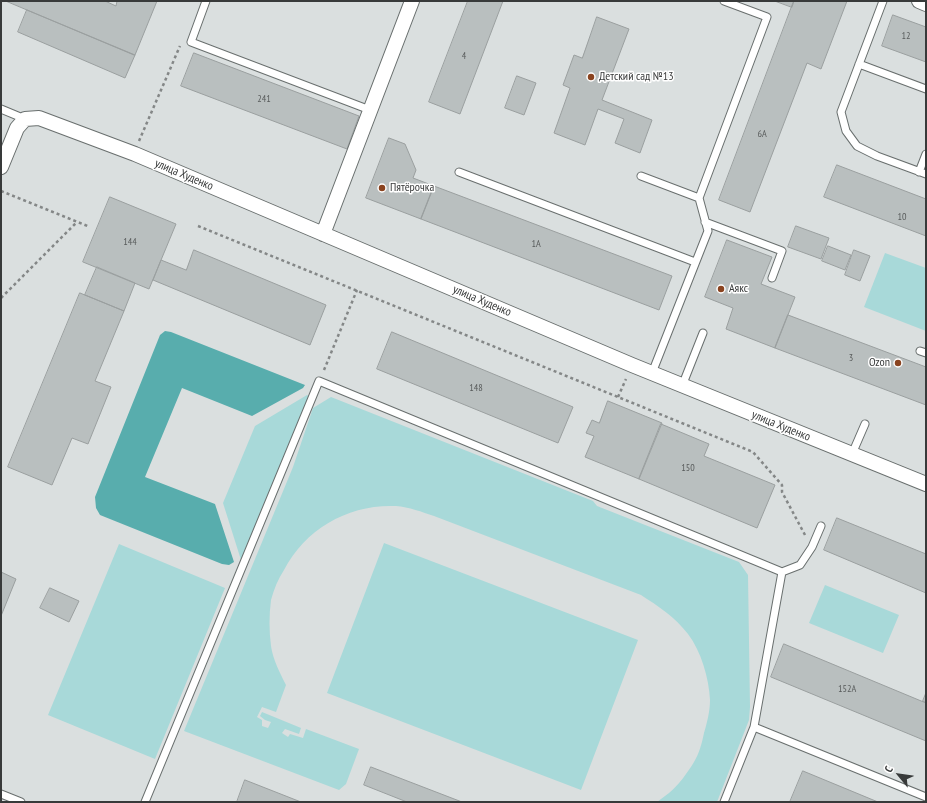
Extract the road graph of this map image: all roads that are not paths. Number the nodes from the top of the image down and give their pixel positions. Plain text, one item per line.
1 (206, 1) edge
2 (412, 1) edge
3 (724, 1) edge
4 (884, 1) edge
5 (919, 1) edge
6 (926, 4) edge
7 (860, 64) junction
8 (926, 89) edge
9 (1, 109) edge
10 (370, 110) junction
11 (32, 119) junction
12 (926, 154) edge
13 (1, 167) edge
14 (459, 172) dead end
15 (923, 173) edge
16 (641, 176) dead end
17 (699, 198) junction
18 (705, 222) junction
19 (323, 234) junction
20 (695, 262) junction
21 (772, 278) dead end
22 (703, 332) dead end
23 (652, 373) junction
24 (682, 386) junction
25 (865, 424) dead end
26 (852, 454) junction
27 (926, 484) edge
28 (821, 526) dead end
29 (782, 572) junction
30 (754, 727) junction
31 (1, 794) edge
32 (926, 797) edge
33 (21, 802) edge
34 (145, 802) edge
35 (724, 802) edge

1 - 10 lane
2 - 10 street
3 - 17 lane
4 - 7 lane
5 - 6 street
7 - 8 lane
7 - 15 lane
9 - 11 lane
10 - 19 street
11 - 13 street
11 - 19 street, улица Худенко
12 - 15 lane
14 - 20 lane
16 - 17 lane
17 - 18 lane
18 - 20 lane
18 - 21 lane
19 - 23 street, улица Худенко
20 - 23 lane
22 - 24 lane
23 - 24 street, улица Худенко
24 - 26 street, улица Худенко
25 - 26 lane
26 - 27 street, улица Худенко
28 - 29 lane
29 - 30 lane
29 - 34 lane
30 - 32 lane
30 - 35 lane
31 - 33 lane

